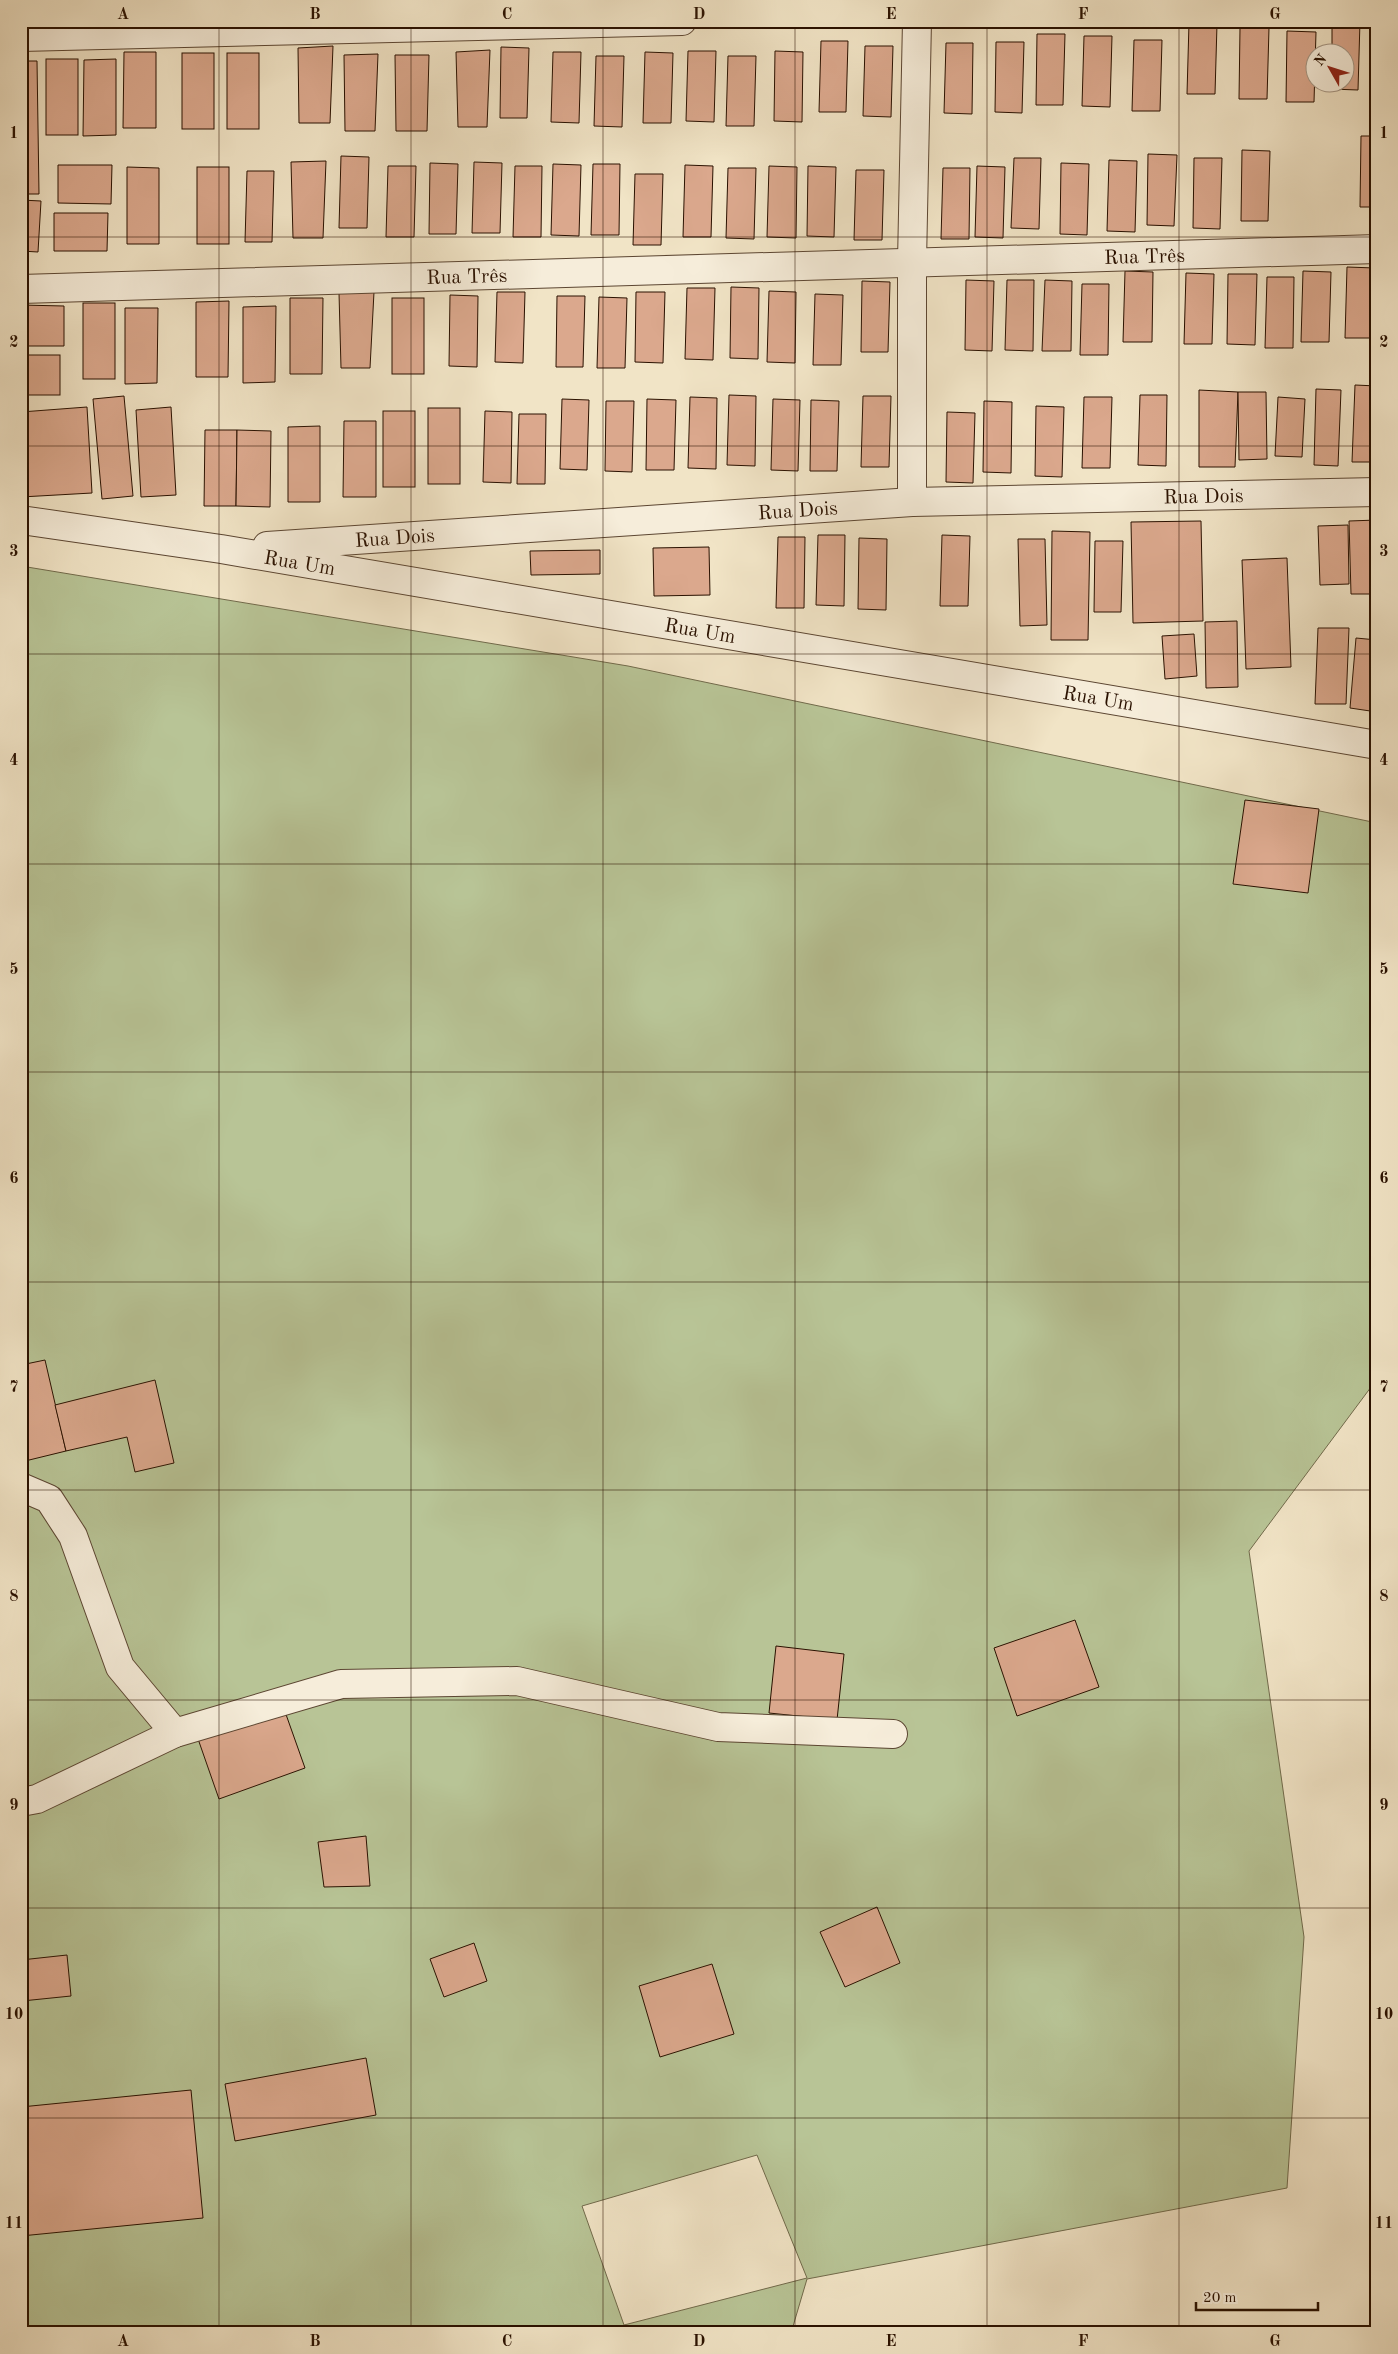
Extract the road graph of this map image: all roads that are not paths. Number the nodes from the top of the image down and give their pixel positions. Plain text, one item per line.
1 (682, 21) edge
2 (917, 21) edge
3 (21, 36) edge
4 (1377, 249) edge
5 (912, 262) junction
6 (21, 288) edge
7 (1377, 492) edge
8 (912, 502) junction
9 (21, 520) edge
10 (221, 550) junction
11 (1377, 745) edge
12 (21, 1487) edge
13 (175, 1733) junction
14 (893, 1734) dead end
15 (21, 1802) edge

1 - 3 street
2 - 5 street
4 - 5 street, Rua Três
5 - 6 street, Rua Três
5 - 8 street
7 - 8 street, Rua Dois
8 - 10 street, Rua Dois
9 - 10 street, Rua Um
10 - 11 street, Rua Um
12 - 13 street
13 - 14 street
13 - 15 street

